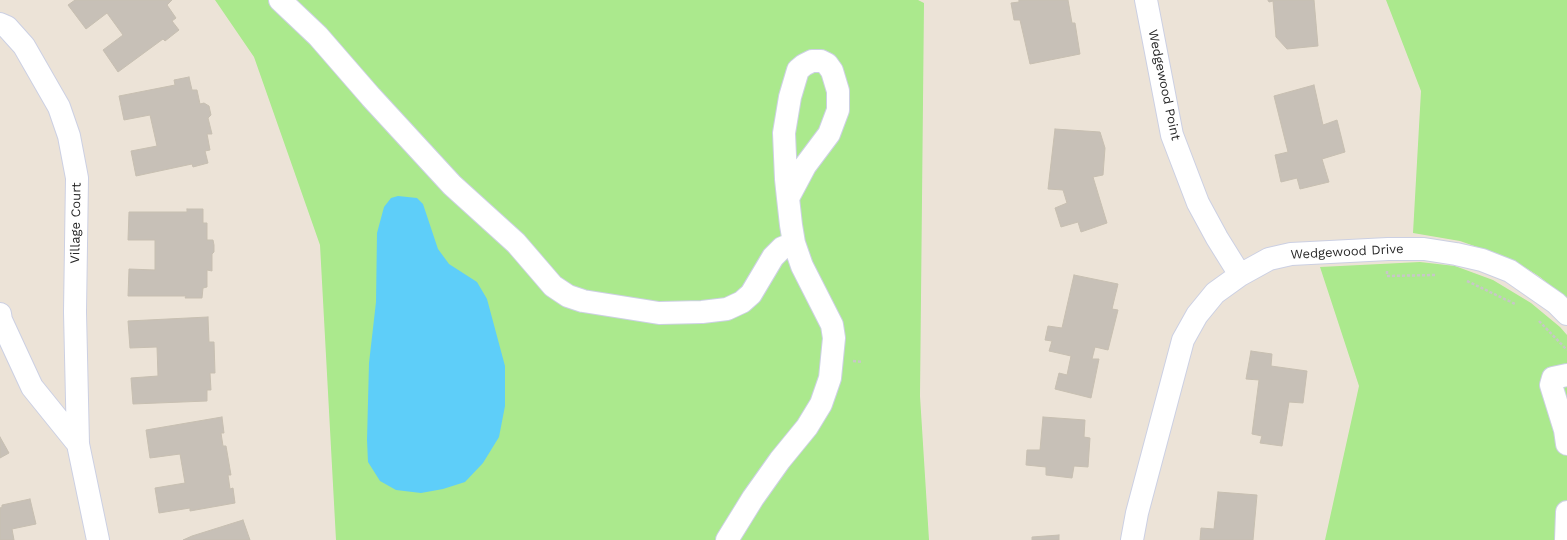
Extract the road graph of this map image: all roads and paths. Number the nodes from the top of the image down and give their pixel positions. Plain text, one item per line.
1 (280, 0) edge
2 (1146, 0) edge
3 (0, 24) edge
4 (788, 198) junction
5 (794, 244) junction
6 (1388, 249) junction
7 (1240, 275) junction
8 (1442, 275) dead end
9 (1462, 280) dead end
10 (1519, 306) dead end
11 (0, 314) edge
12 (1567, 314) edge
13 (1536, 318) dead end
14 (1567, 350) edge
15 (1567, 375) edge
16 (78, 444) junction
17 (1567, 444) edge
18 (1567, 512) edge
19 (98, 540) edge
20 (727, 540) edge
21 (1132, 540) edge
22 (1566, 540) edge

1 - 5 street
2 - 7 street, Wedgewood Point
3 - 16 street, Village Court
4 - 4 street
4 - 5 street
5 - 20 street
6 - 7 street, Wedgewood Drive
6 - 8 path
6 - 12 street, Wedgewood Drive
7 - 21 street, Wedgewood Drive
9 - 10 path
11 - 16 street, Village Court
13 - 14 path
15 - 17 street
16 - 19 street, Village Court
18 - 22 street

